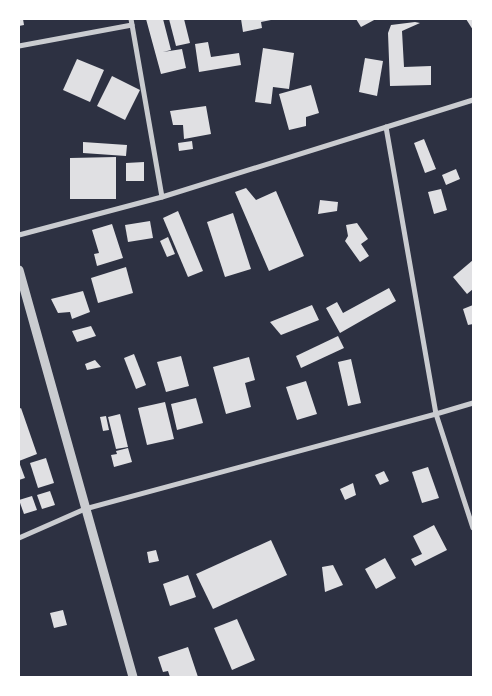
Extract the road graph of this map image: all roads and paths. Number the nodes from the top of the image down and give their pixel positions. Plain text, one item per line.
1 (132, 22) edge
2 (19, 46) edge
3 (473, 100) edge
4 (386, 127) junction
5 (162, 196) junction
6 (19, 235) edge
7 (19, 270) edge
8 (473, 403) edge
9 (436, 414) junction
10 (85, 509) junction
11 (473, 528) edge
12 (19, 538) edge
13 (133, 677) edge

1 - 2 street
1 - 5 street
3 - 4 street
4 - 5 street
4 - 9 street
5 - 6 street
7 - 10 street
8 - 9 street
9 - 10 street
9 - 11 street
10 - 12 street
10 - 13 street

